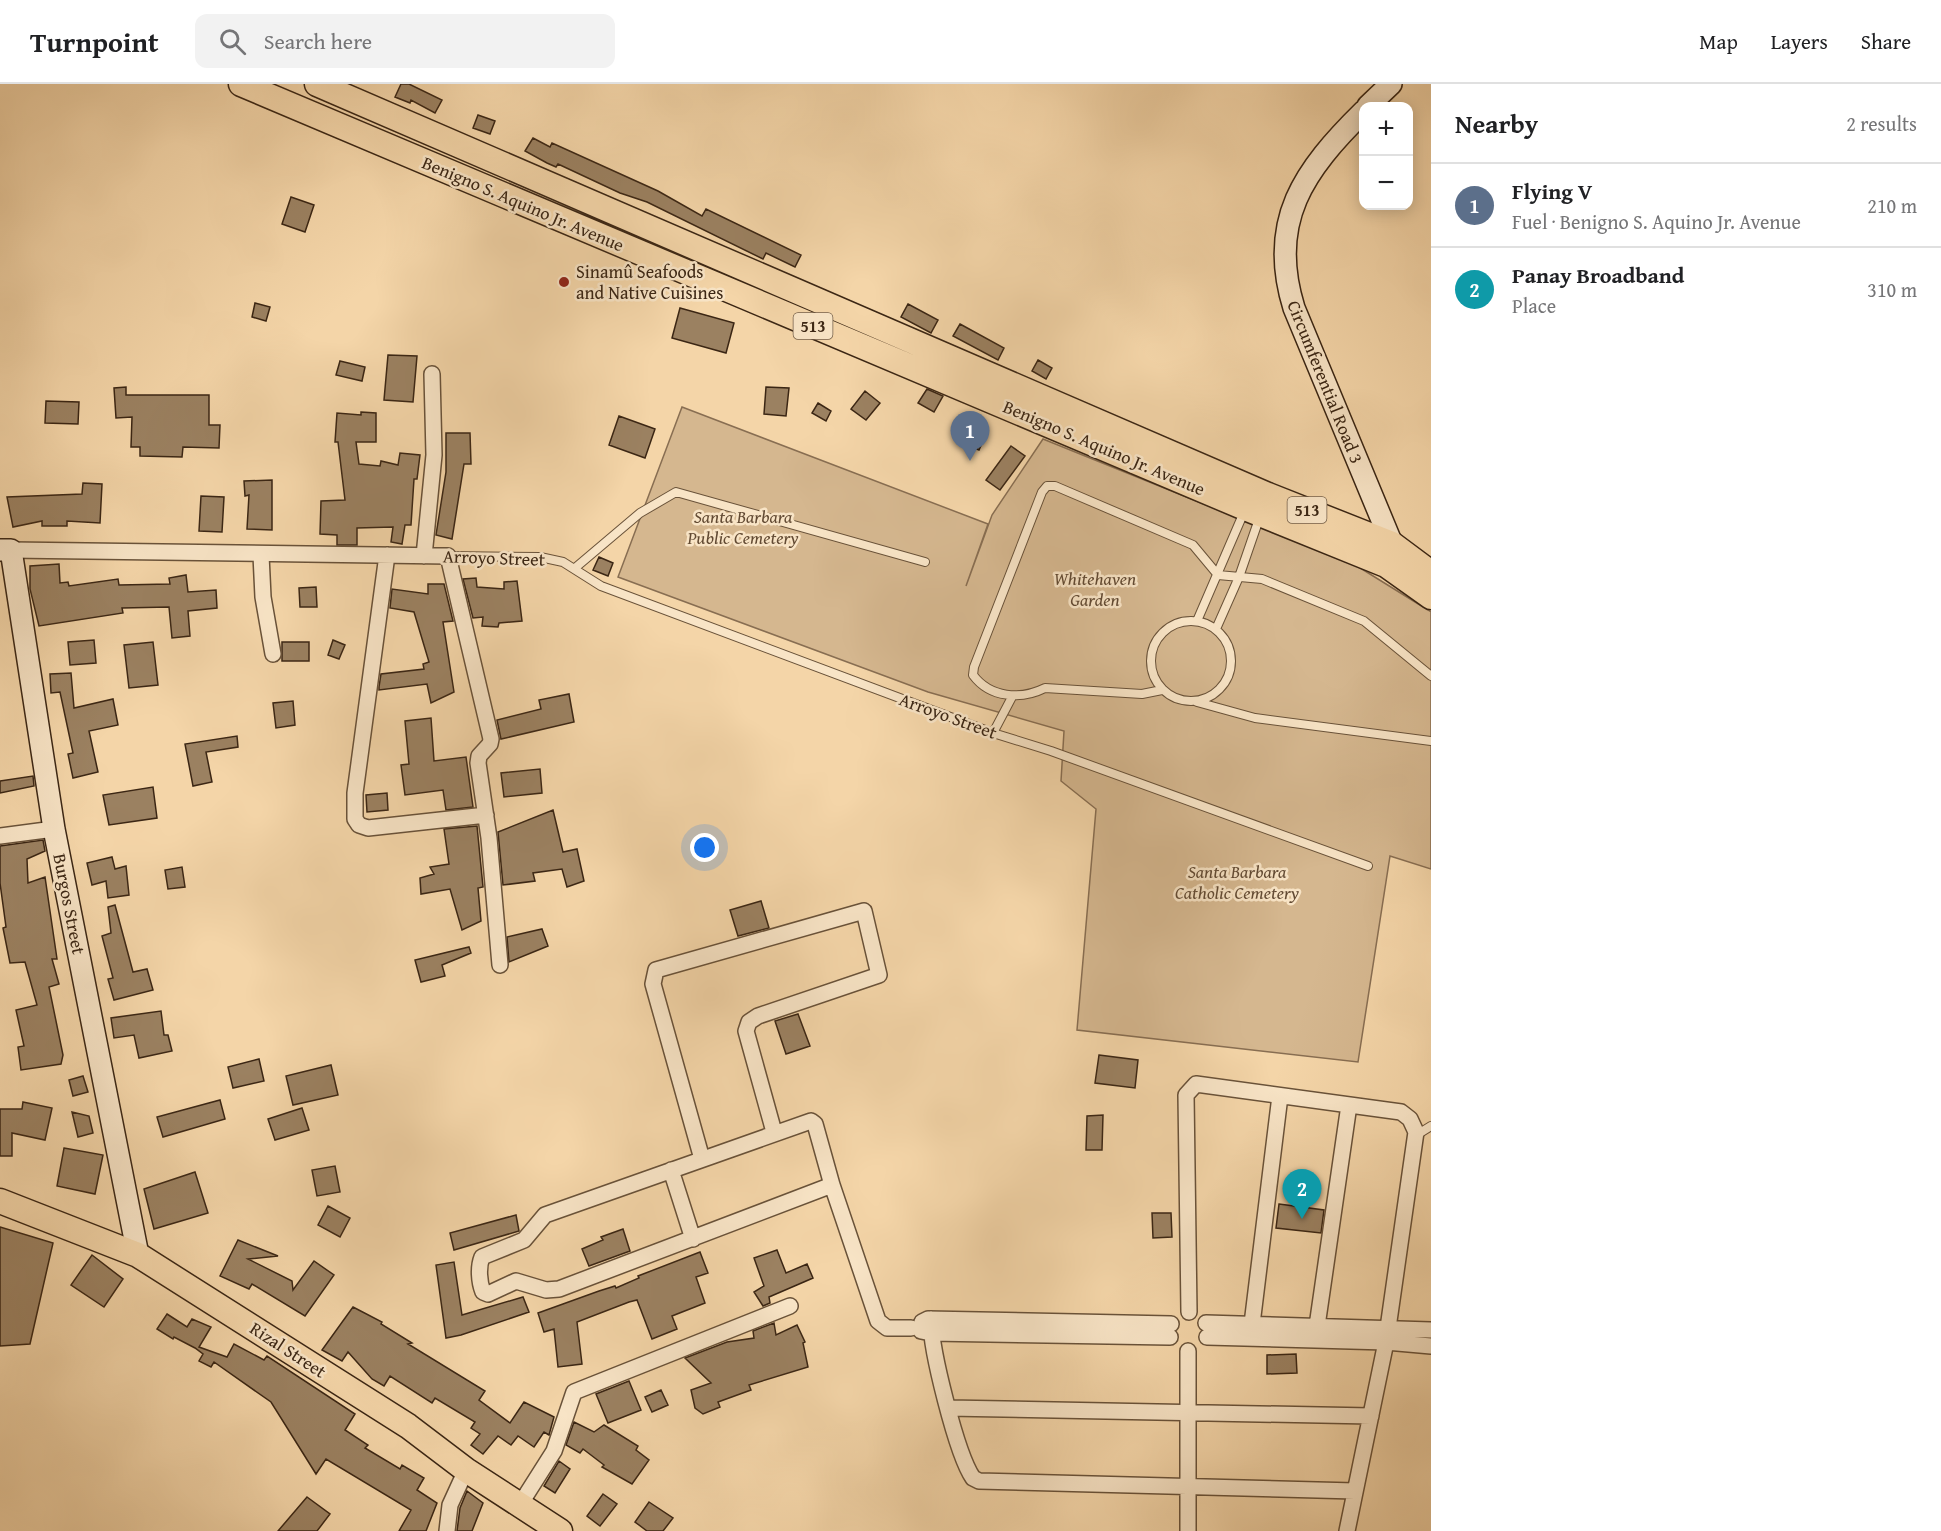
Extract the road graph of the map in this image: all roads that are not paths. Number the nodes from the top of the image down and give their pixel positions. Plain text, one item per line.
1 (240, 84) edge
2 (317, 84) edge
3 (1391, 84) edge
4 (1372, 102) edge
5 (1359, 116) edge
6 (432, 134) junction
7 (420, 160) junction
8 (432, 374) dead end
9 (1257, 501) junction
10 (5, 550) edge
11 (1389, 554) junction
12 (261, 555) junction
13 (387, 555) junction
14 (424, 555) junction
15 (448, 556) junction
16 (1431, 557) edge
17 (925, 562) dead end
18 (575, 568) junction
19 (1218, 574) junction
20 (1431, 574) edge
21 (1239, 577) junction
22 (1431, 597) edge
23 (1197, 621) junction
24 (1216, 629) junction
25 (273, 654) dead end
26 (1431, 676) edge
27 (1162, 690) junction
28 (1012, 697) junction
29 (1196, 702) junction
30 (993, 733) junction
31 (1431, 741) edge
32 (486, 815) junction
33 (54, 830) junction
34 (0, 836) edge
35 (1368, 866) dead end
36 (500, 965) dead end
37 (1280, 1096) junction
38 (1348, 1105) junction
39 (1431, 1126) edge
40 (774, 1132) junction
41 (1415, 1136) junction
42 (702, 1159) junction
43 (672, 1170) junction
44 (832, 1185) junction
45 (0, 1201) edge
46 (693, 1239) junction
47 (138, 1255) junction
48 (790, 1306) dead end
49 (1189, 1312) junction
50 (1252, 1324) junction
51 (931, 1326) junction
52 (1317, 1326) junction
53 (1207, 1330) junction
54 (1431, 1330) edge
55 (1170, 1331) junction
56 (1387, 1335) junction
57 (1431, 1346) edge
58 (1188, 1351) junction
59 (948, 1408) junction
60 (1188, 1413) junction
61 (1371, 1416) junction
62 (466, 1470) junction
63 (1189, 1487) junction
64 (1355, 1491) junction
65 (521, 1503) junction
66 (447, 1531) edge
67 (560, 1531) edge
68 (1188, 1531) edge
69 (1347, 1531) edge

1 - 7 main road, Benigno S. Aquino Jr. Avenue / 513
2 - 6 main road, Benigno S. Aquino Jr. Avenue / 513
3 - 4 street
5 - 11 street, Circumferential Road 3
6 - 7 main road
6 - 9 main road, Benigno S. Aquino Jr. Avenue / 513
7 - 9 main road, Benigno S. Aquino Jr. Avenue / 513
8 - 14 street
9 - 11 main road, Benigno S. Aquino Jr. Avenue / 513
9 - 19 lane
9 - 21 lane
10 - 12 street, Arroyo Street
10 - 33 street, Burgos Street
11 - 16 street
11 - 20 main road, Benigno S. Aquino Jr. Avenue / 513
11 - 22 main road, Benigno S. Aquino Jr. Avenue / 513
12 - 13 street, Arroyo Street
12 - 25 street
13 - 14 street, Arroyo Street
13 - 32 street
14 - 15 street, Arroyo Street
15 - 18 lane, Arroyo Street
15 - 32 street
17 - 18 lane
18 - 30 lane, Arroyo Street
19 - 21 lane
19 - 23 lane
19 - 28 lane
21 - 24 lane
21 - 26 lane
23 - 24 lane
23 - 27 lane
24 - 29 lane
27 - 28 lane
27 - 29 lane
28 - 30 lane
29 - 31 lane
30 - 35 lane, Arroyo Street
32 - 36 street
33 - 34 street
33 - 47 street, Burgos Street
37 - 38 street
37 - 49 street
37 - 50 street
38 - 41 street
38 - 52 street
39 - 41 lane
40 - 42 street
40 - 42 street
40 - 44 street
41 - 56 street
42 - 43 street
43 - 46 street
43 - 46 street
44 - 46 street
44 - 51 street
45 - 47 main road, Rizal Street
47 - 62 main road, Rizal Street
48 - 65 street
49 - 53 street
49 - 55 street
50 - 52 street
50 - 53 street
51 - 55 street
51 - 59 street
52 - 56 street
53 - 56 street
53 - 58 street
54 - 56 street
55 - 58 street
56 - 57 street
56 - 61 street
58 - 60 street
59 - 60 street
59 - 63 street
60 - 61 street
60 - 63 street
61 - 64 street
62 - 65 main road, Rizal Street
62 - 66 street
63 - 64 street
63 - 68 street
64 - 69 street
65 - 67 main road, Rizal Street

